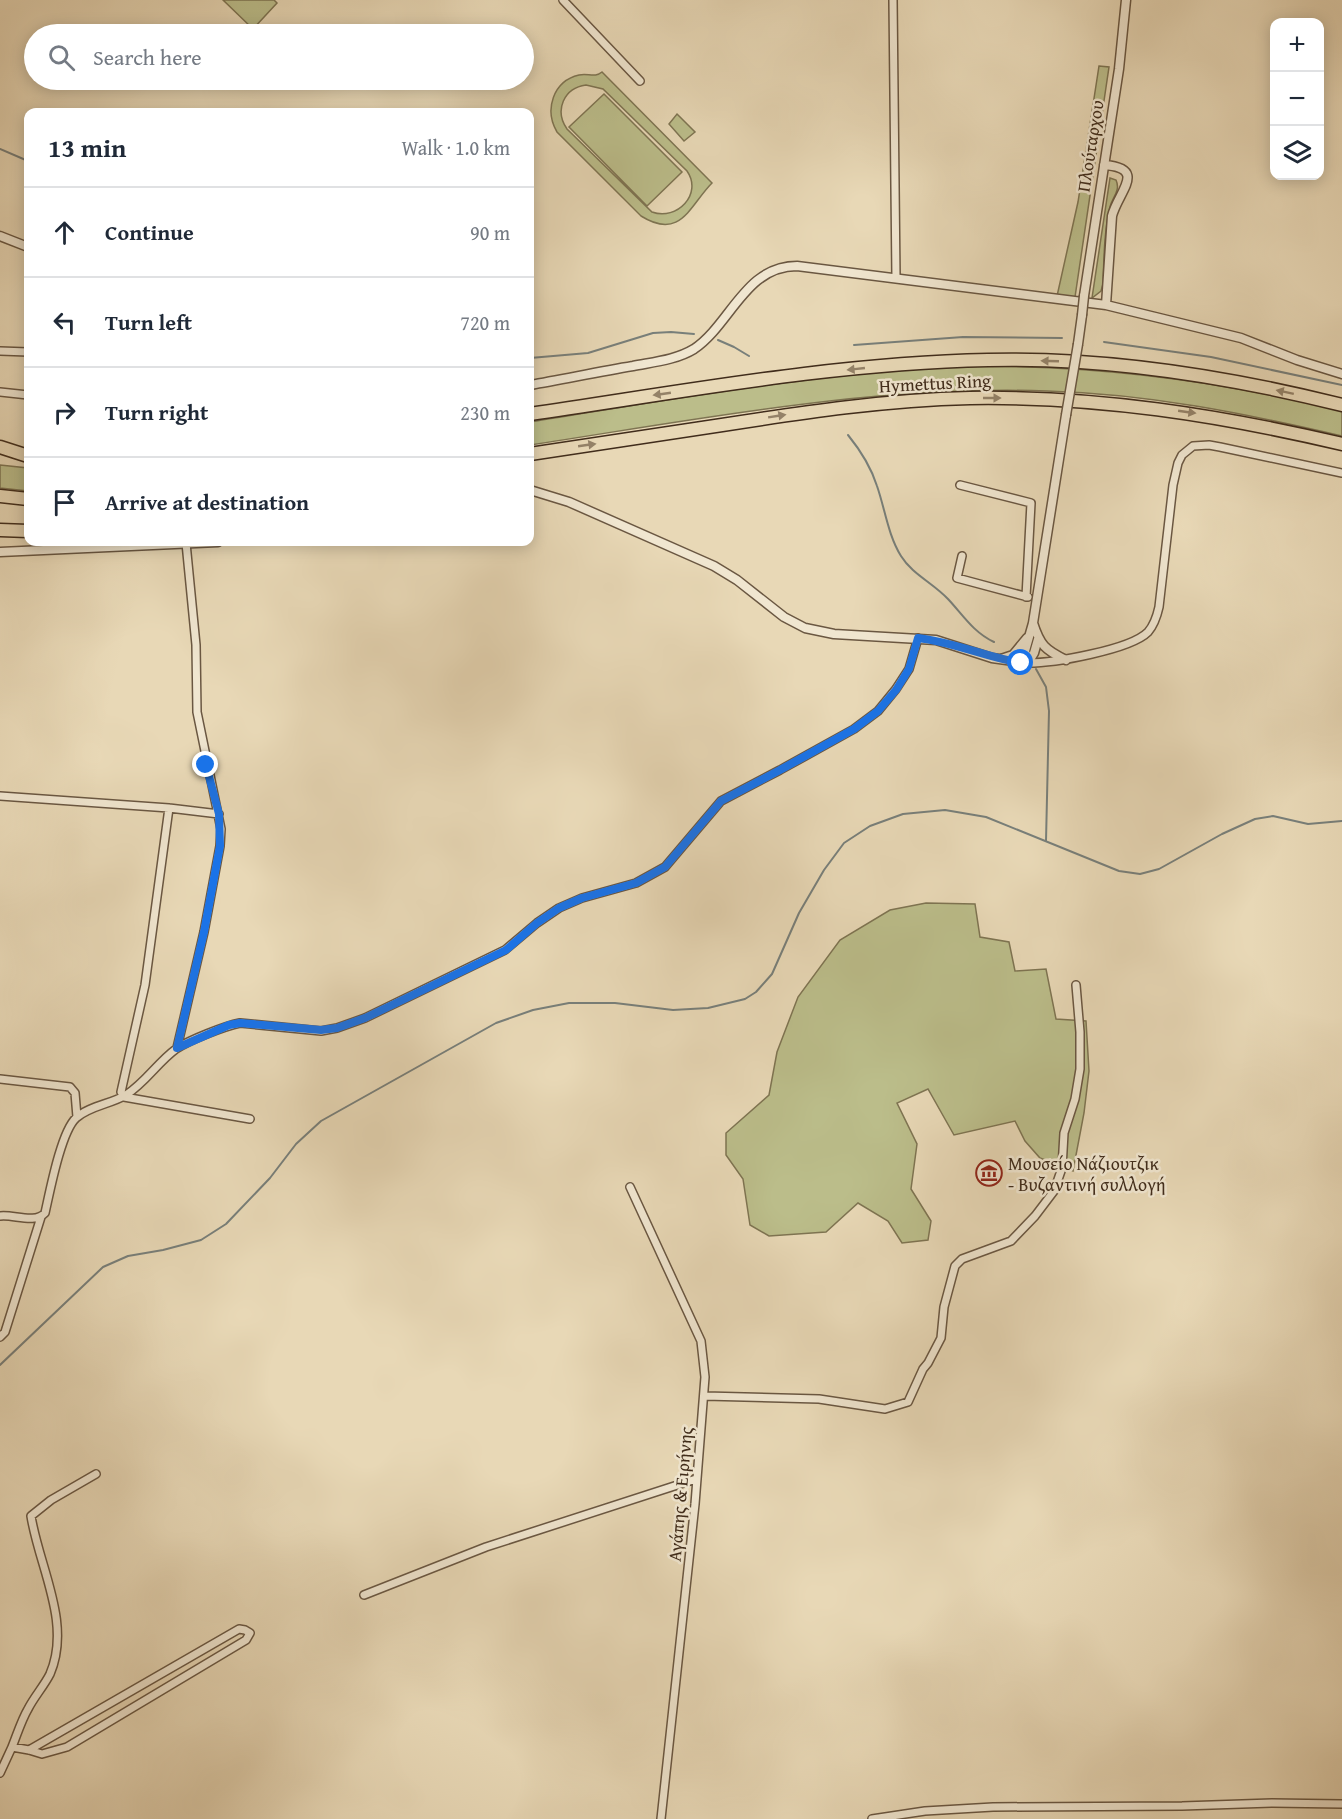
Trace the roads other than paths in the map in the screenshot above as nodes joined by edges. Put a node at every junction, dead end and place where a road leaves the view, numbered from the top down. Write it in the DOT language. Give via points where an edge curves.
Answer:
graph roads {
  1 [pos="563,0"];
  2 [pos="893,0"];
  3 [pos="1126,0"];
  4 [pos="640,81"];
  5 [pos="1104,165"];
  6 [pos="0,236"];
  7 [pos="24,245"];
  8 [pos="896,278"];
  9 [pos="1106,305"];
  10 [pos="0,351"];
  11 [pos="24,352"];
  12 [pos="1342,374"];
  13 [pos="534,384"];
  14 [pos="0,392"];
  15 [pos="24,395"];
  16 [pos="1342,405"];
  17 [pos="534,413"];
  18 [pos="1342,444"];
  19 [pos="0,447"];
  20 [pos="534,453"];
  21 [pos="0,455"];
  22 [pos="24,456"];
  23 [pos="24,457"];
  24 [pos="1342,473"];
  25 [pos="960,485"];
  26 [pos="534,491"];
  27 [pos="0,496"];
  28 [pos="24,499"];
  29 [pos="0,530"];
  30 [pos="24,531"];
  31 [pos="124,546"];
  32 [pos="186,546"];
  33 [pos="0,552"];
  34 [pos="962,556"];
  35 [pos="1026,597"];
  36 [pos="1036,600"];
  37 [pos="1033,623"];
  38 [pos="918,638"];
  39 [pos="1028,638"];
  40 [pos="1038,639"];
  41 [pos="1001,659"];
  42 [pos="1066,660"];
  43 [pos="1028,663"];
  44 [pos="0,796"];
  45 [pos="169,808"];
  46 [pos="219,814"];
  47 [pos="1076,986"];
  48 [pos="177,1048"];
  49 [pos="0,1079"];
  50 [pos="124,1097"];
  51 [pos="76,1117"];
  52 [pos="250,1119"];
  53 [pos="630,1187"];
  54 [pos="0,1216"];
  55 [pos="41,1217"];
  56 [pos="0,1337"];
  57 [pos="705,1396"];
  58 [pos="96,1473"];
  59 [pos="696,1479"];
  60 [pos="364,1595"];
  61 [pos="12,1747"];
  62 [pos="29,1750"];
  63 [pos="0,1773"];
  64 [pos="1342,1804"];
  65 [pos="661,1819"];
  66 [pos="872,1819"];
  1 -- 4 [label="street"];
  2 -- 8 [label="street"];
  3 -- 5 [label="street, Πλούταρχου"];
  5 -- 9 [label="street" via="1118,166 1129,176 1112,216"];
  5 -- 36 [label="street, Πλούταρχου, bridge"];
  6 -- 7 [label="street"];
  8 -- 9 [label="street"];
  8 -- 13 [label="street" via="777,268 758,280 704,341 682,356"];
  9 -- 12 [label="street" via="1241,338"];
  10 -- 11 [label="street"];
  14 -- 15 [label="street"];
  16 -- 17 [label="highway, Hymettus Ring, one-way" via="1162,369 1051,360 988,360 829,372"];
  20 -- 18 [label="highway, Hymettus Ring, one-way" via="814,411 969,398 1086,401 1163,409"];
  19 -- 22 [label="highway"];
  21 -- 23 [label="highway"];
  24 -- 42 [label="street" via="1209,445 1187,450 1175,476 1159,607 1153,626 1138,639"];
  25 -- 35 [label="street" via="1031,503"];
  26 -- 38 [label="street" via="568,502 714,566 805,628 834,634"];
  27 -- 28 [label="highway"];
  29 -- 30 [label="highway"];
  31 -- 33 [label="street"];
  32 -- 46 [label="street" via="196,645 196,712"];
  34 -- 35 [label="street" via="957,578"];
  35 -- 36 [label="street"];
  36 -- 37 [label="street, Πλούταρχου"];
  37 -- 39 [label="street"];
  37 -- 40 [label="street"];
  38 -- 41 [label="street"];
  38 -- 48 [label="street" via="909,669 878,711 854,729 721,801 665,867 636,883 559,908 506,950 365,1018 321,1030 240,1023"];
  39 -- 41 [label="street" via="1013,655"];
  39 -- 43 [label="street"];
  40 -- 42 [label="street" via="1051,653"];
  40 -- 43 [label="street"];
  41 -- 43 [label="street"];
  42 -- 43 [label="street"];
  44 -- 45 [label="street"];
  45 -- 46 [label="street"];
  45 -- 50 [label="street" via="144,985 121,1092"];
  46 -- 48 [label="street" via="220,846"];
  47 -- 57 [label="street" via="1080,1069 1064,1133 1062,1168 1054,1191 1011,1241 962,1259 955,1266 941,1338 908,1402 885,1409 819,1399"];
  48 -- 50 [label="street"];
  49 -- 51 [label="street" via="70,1087 75,1093"];
  50 -- 51 [label="street"];
  50 -- 52 [label="street"];
  51 -- 55 [label="street" via="62,1147"];
  53 -- 57 [label="street, Αγάπης & Ειρήνης" via="701,1341"];
  54 -- 55 [label="street"];
  55 -- 56 [label="street" via="5,1332"];
  57 -- 59 [label="street, Αγάπης & Ειρήνης"];
  58 -- 61 [label="street" via="31,1516 58,1631 57,1652 50,1674 28,1709"];
  59 -- 60 [label="street" via="486,1547"];
  59 -- 65 [label="street, Αγάπης & Ειρήνης"];
  61 -- 62 [label="street"];
  61 -- 63 [label="street"];
  62 -- 62 [label="street" via="42,1754 67,1747 246,1640 250,1633 238,1629"];
  64 -- 66 [label="street" via="993,1807 925,1810"];
}
